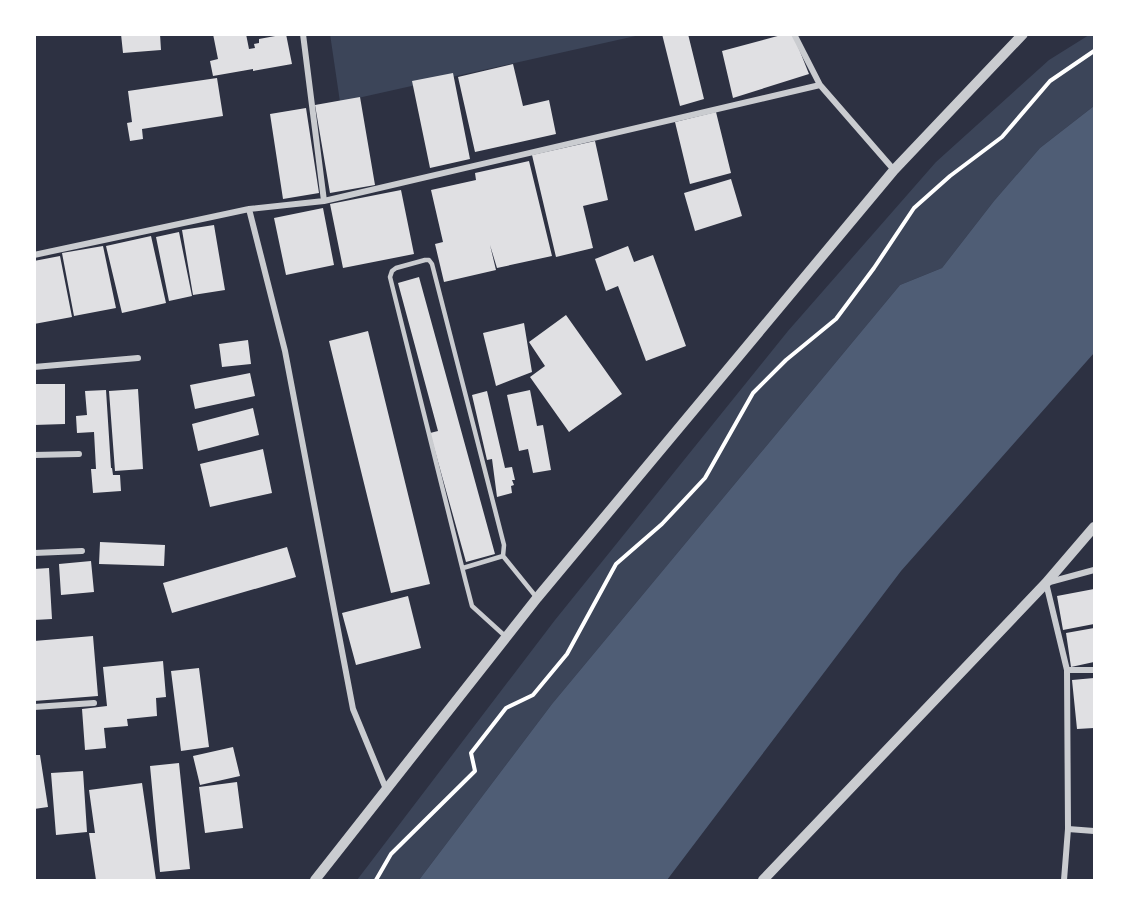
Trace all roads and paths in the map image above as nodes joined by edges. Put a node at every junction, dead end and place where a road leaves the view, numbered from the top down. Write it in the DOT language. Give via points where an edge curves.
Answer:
graph roads {
  1 [pos="303,34"];
  2 [pos="794,34"];
  3 [pos="1023,34"];
  4 [pos="1095,51"];
  5 [pos="820,85"];
  6 [pos="894,170"];
  7 [pos="324,201"];
  8 [pos="249,209"];
  9 [pos="34,255"];
  10 [pos="138,358"];
  11 [pos="34,367"];
  12 [pos="79,454"];
  13 [pos="34,455"];
  14 [pos="1095,527"];
  15 [pos="82,551"];
  16 [pos="34,553"];
  17 [pos="503,556"];
  18 [pos="463,568"];
  19 [pos="1095,570"];
  20 [pos="1046,583"];
  21 [pos="537,598"];
  22 [pos="507,637"];
  23 [pos="1067,670"];
  24 [pos="1095,670"];
  25 [pos="94,703"];
  26 [pos="34,707"];
  27 [pos="386,790"];
  28 [pos="1068,829"];
  29 [pos="1095,831"];
  30 [pos="315,880"];
  31 [pos="376,880"];
  32 [pos="763,880"];
  33 [pos="1064,880"];
  1 -- 7 [label="street"];
  2 -- 5 [label="street"];
  3 -- 6 [label="street"];
  4 -- 31 [label="path" via="1050,81 1002,137 914,208 836,319 753,393 705,478 662,524 616,564 567,654 533,695 506,708 471,753 475,771 391,854"];
  5 -- 6 [label="street"];
  5 -- 7 [label="street"];
  6 -- 21 [label="street"];
  7 -- 8 [label="street"];
  8 -- 9 [label="street"];
  8 -- 27 [label="street" via="285,351 353,709"];
  10 -- 11 [label="street"];
  12 -- 13 [label="street"];
  14 -- 20 [label="street"];
  15 -- 16 [label="street"];
  17 -- 18 [label="lane"];
  17 -- 18 [label="lane" via="504,545 432,264 425,260 396,268 390,277"];
  17 -- 21 [label="lane"];
  18 -- 22 [label="lane" via="472,606"];
  19 -- 20 [label="street"];
  20 -- 23 [label="street"];
  20 -- 32 [label="street"];
  21 -- 22 [label="street"];
  22 -- 27 [label="street"];
  23 -- 24 [label="street"];
  23 -- 28 [label="street"];
  25 -- 26 [label="street"];
  27 -- 30 [label="street"];
  28 -- 29 [label="street"];
  28 -- 33 [label="street"];
}
